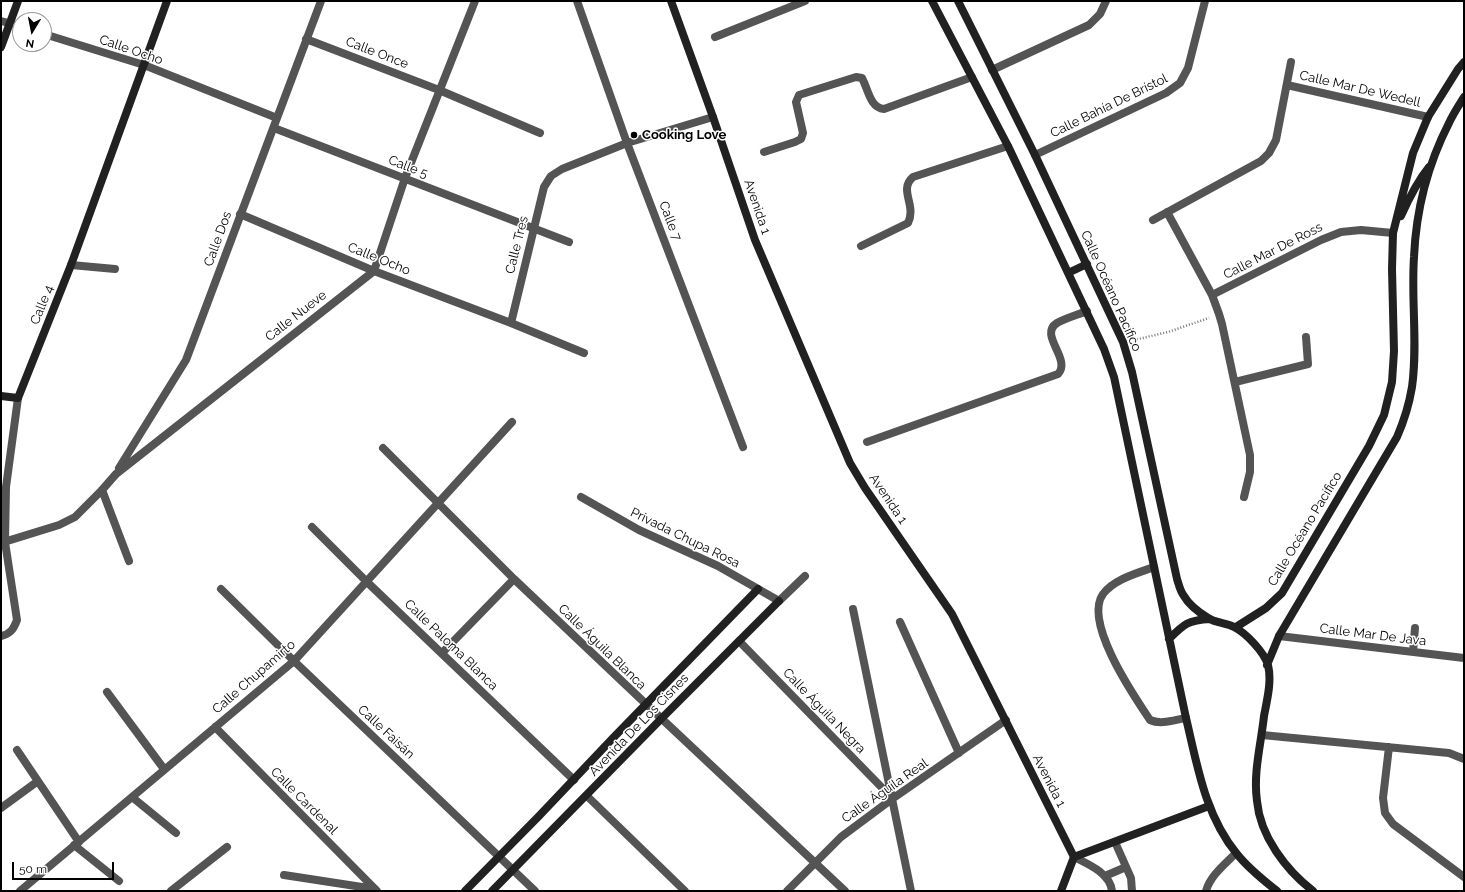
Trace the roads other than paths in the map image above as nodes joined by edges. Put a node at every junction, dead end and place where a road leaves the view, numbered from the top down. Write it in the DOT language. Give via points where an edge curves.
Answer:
graph roads {
  1 [pos="18,1"];
  2 [pos="167,1"];
  3 [pos="321,1"];
  4 [pos="475,1"];
  5 [pos="577,1"];
  6 [pos="670,1"];
  7 [pos="805,1"];
  8 [pos="932,1"];
  9 [pos="958,1"];
  10 [pos="1106,1"];
  11 [pos="1205,1"];
  12 [pos="1,20"];
  13 [pos="10,23"];
  14 [pos="52,36"];
  15 [pos="715,37"];
  16 [pos="306,39"];
  17 [pos="1,48"];
  18 [pos="1291,62"];
  19 [pos="1464,62"];
  20 [pos="144,65"];
  21 [pos="992,70"];
  22 [pos="972,77"];
  23 [pos="1287,84"];
  24 [pos="439,90"];
  25 [pos="1464,97"];
  26 [pos="713,117"];
  27 [pos="1428,117"];
  28 [pos="277,118"];
  29 [pos="274,128"];
  30 [pos="540,133"];
  31 [pos="627,143"];
  32 [pos="1008,146"];
  33 [pos="764,152"];
  34 [pos="1035,155"];
  35 [pos="1431,164"];
  36 [pos="405,178"];
  37 [pos="1167,212"];
  38 [pos="240,214"];
  39 [pos="1153,220"];
  40 [pos="534,228"];
  41 [pos="1393,233"];
  42 [pos="569,242"];
  43 [pos="861,246"];
  44 [pos="1087,264"];
  45 [pos="71,265"];
  46 [pos="115,269"];
  47 [pos="374,271"];
  48 [pos="1068,273"];
  49 [pos="1212,295"];
  50 [pos="1087,311"];
  51 [pos="511,322"];
  52 [pos="1306,337"];
  53 [pos="584,353"];
  54 [pos="1235,382"];
  55 [pos="1,396"];
  56 [pos="18,398"];
  57 [pos="512,422"];
  58 [pos="867,442"];
  59 [pos="743,447"];
  60 [pos="383,448"];
  61 [pos="116,474"];
  62 [pos="102,490"];
  63 [pos="581,497"];
  64 [pos="1244,497"];
  65 [pos="437,502"];
  66 [pos="312,527"];
  67 [pos="3,542"];
  68 [pos="129,562"];
  69 [pos="1154,567"];
  70 [pos="805,576"];
  71 [pos="514,579"];
  72 [pos="366,581"];
  73 [pos="221,589"];
  74 [pos="758,589"];
  75 [pos="779,601"];
  76 [pos="853,609"];
  77 [pos="1210,619"];
  78 [pos="900,622"];
  79 [pos="1236,627"];
  80 [pos="1415,628"];
  81 [pos="1,636"];
  82 [pos="1279,636"];
  83 [pos="1169,639"];
  84 [pos="739,641"];
  85 [pos="1412,652"];
  86 [pos="442,653"];
  87 [pos="1464,658"];
  88 [pos="294,661"];
  89 [pos="1267,665"];
  90 [pos="107,692"];
  91 [pos="646,704"];
  92 [pos="1186,718"];
  93 [pos="661,719"];
  94 [pos="1006,720"];
  95 [pos="215,727"];
  96 [pos="1262,735"];
  97 [pos="1389,747"];
  98 [pos="17,750"];
  99 [pos="959,753"];
  100 [pos="1464,759"];
  101 [pos="164,770"];
  102 [pos="574,780"];
  103 [pos="38,781"];
  104 [pos="586,796"];
  105 [pos="132,797"];
  106 [pos="892,799"];
  107 [pos="1209,806"];
  108 [pos="1,808"];
  109 [pos="176,833"];
  110 [pos="1115,842"];
  111 [pos="76,844"];
  112 [pos="227,847"];
  113 [pos="1236,853"];
  114 [pos="500,856"];
  115 [pos="1074,856"];
  116 [pos="815,862"];
  117 [pos="1126,867"];
  118 [pos="513,869"];
  119 [pos="284,875"];
  120 [pos="1105,876"];
  121 [pos="1464,877"];
  122 [pos="120,881"];
  123 [pos="376,890"];
  124 [pos="20,891"];
  125 [pos="171,891"];
  126 [pos="465,891"];
  127 [pos="492,891"];
  128 [pos="535,891"];
  129 [pos="685,891"];
  130 [pos="787,891"];
  131 [pos="845,891"];
  132 [pos="911,891"];
  133 [pos="1061,891"];
  134 [pos="1112,891"];
  135 [pos="1132,891"];
  136 [pos="1206,891"];
  137 [pos="1277,891"];
  138 [pos="1314,891"];
  1 -- 13 [label="street"];
  2 -- 20 [label="street, Calle 4"];
  3 -- 16 [label="street, Calle Dos"];
  4 -- 24 [label="street"];
  5 -- 31 [label="street, Calle 7"];
  6 -- 26 [label="street, Avenida 1"];
  7 -- 15 [label="street"];
  8 -- 22 [label="street"];
  9 -- 21 [label="street, Calle Océano Pacífico"];
  10 -- 21 [label="street" via="1100,14 1088,25"];
  11 -- 34 [label="street, Calle Bahía De Brístol" via="1188,68 1180,83 1166,93"];
  12 -- 13 [label="street"];
  13 -- 17 [label="street"];
  14 -- 20 [label="street, Calle Ocho"];
  16 -- 24 [label="street, Calle Once"];
  16 -- 28 [label="street, Calle Dos"];
  18 -- 23 [label="street, Calle Mar De Wedell"];
  19 -- 27 [label="street, Calle Océano Pacífico"];
  20 -- 28 [label="street, Calle Ocho"];
  20 -- 45 [label="street, Calle 4"];
  21 -- 34 [label="street, Calle Océano Pacífico"];
  22 -- 32 [label="street"];
  22 -- 33 [label="street" via="884,109 874,104 862,78 856,77 799,95 796,102 802,139"];
  23 -- 27 [label="street, Calle Mar De Wedell"];
  23 -- 37 [label="street, Calle Mar De Wedell" via="1276,140 1265,157"];
  24 -- 30 [label="street, Calle Once"];
  24 -- 36 [label="street"];
  25 -- 35 [label="street, Calle Océano Pacífico"];
  26 -- 31 [label="street"];
  26 -- 94 [label="street, Avenida 1" via="755,240 850,463 952,614"];
  27 -- 41 [label="street, Calle Océano Pacífico" via="1413,153"];
  28 -- 29 [label="street, Calle Dos"];
  29 -- 36 [label="street, Calle 5"];
  29 -- 38 [label="street, Calle Dos"];
  31 -- 40 [label="street, Calle Tres" via="562,169 552,176 544,187"];
  31 -- 59 [label="street, Calle 7"];
  32 -- 43 [label="street" via="913,177 907,188 911,211 908,223"];
  32 -- 48 [label="street"];
  34 -- 44 [label="street, Calle Océano Pacífico"];
  35 -- 41 [label="street" via="1410,194"];
  35 -- 82 [label="street, Calle Océano Pacífico" via="1415,236 1414,354 1412,387 1406,416 1397,437"];
  36 -- 40 [label="street, Calle 5"];
  36 -- 47 [label="street"];
  37 -- 39 [label="street, Calle Mar De Wedell"];
  37 -- 49 [label="street"];
  38 -- 47 [label="street, Calle Ocho"];
  38 -- 61 [label="street, Calle Dos" via="186,360"];
  40 -- 42 [label="street, Calle 5"];
  40 -- 51 [label="street, Calle Tres"];
  41 -- 49 [label="street, Calle Mar De Ross" via="1361,230 1341,232"];
  41 -- 79 [label="street, Calle Océano Pacífico" via="1394,351 1392,382 1384,415 1369,446 1282,593 1266,608"];
  44 -- 48 [label="street"];
  44 -- 77 [label="street, Calle Océano Pacífico" via="1123,342 1132,372 1176,579 1184,597 1195,609"];
  45 -- 46 [label="street"];
  45 -- 56 [label="street, Calle 4"];
  47 -- 51 [label="street, Calle Ocho"];
  47 -- 61 [label="street, Calle Nueve"];
  48 -- 50 [label="street"];
  49 -- 54 [label="street"];
  50 -- 58 [label="street" via="1056,324 1052,330 1051,336 1062,363 1062,370 1058,374"];
  50 -- 69 [label="street" via="1114,377"];
  51 -- 53 [label="street, Calle Ocho"];
  52 -- 54 [label="street" via="1308,364"];
  54 -- 64 [label="street" via="1250,455 1250,472"];
  55 -- 56 [label="street"];
  56 -- 67 [label="street, Calle 4" via="6,487"];
  57 -- 65 [label="street, Calle Chupamirto"];
  60 -- 65 [label="street, Calle Águila Blanca"];
  61 -- 62 [label="street, Calle Nueve"];
  62 -- 67 [label="street, Calle Nueve" via="75,517 59,525"];
  62 -- 68 [label="street"];
  63 -- 74 [label="street, Privada Chupa Rosa" via="639,530 718,566"];
  65 -- 71 [label="street, Calle Águila Blanca"];
  65 -- 72 [label="street, Calle Chupamirto"];
  66 -- 72 [label="street, Calle Paloma Blanca"];
  67 -- 81 [label="street, Calle 4" via="17,620 13,630"];
  69 -- 83 [label="street"];
  69 -- 92 [label="street" via="1114,584 1103,594 1098,610 1101,630 1124,679 1150,720 1166,722"];
  70 -- 75 [label="street, Avenida De Los Cisnes"];
  71 -- 86 [label="street"];
  71 -- 91 [label="street, Calle Águila Blanca"];
  72 -- 86 [label="street, Calle Paloma Blanca"];
  72 -- 88 [label="street, Calle Chupamirto"];
  73 -- 88 [label="street, Calle Faisán"];
  74 -- 75 [label="street, Privada Chupa Rosa"];
  74 -- 91 [label="street, Avenida De Los Cisnes"];
  75 -- 84 [label="street, Avenida De Los Cisnes"];
  76 -- 106 [label="street, Calle Águila Negra"];
  77 -- 79 [label="street, Calle Océano Pacífico"];
  77 -- 83 [label="street" via="1187,623"];
  78 -- 99 [label="street"];
  79 -- 89 [label="street, Calle Océano Pacífico" via="1261,652"];
  80 -- 85 [label="street"];
  82 -- 85 [label="street, Calle Mar De Java"];
  82 -- 89 [label="street, Calle Océano Pacífico"];
  83 -- 92 [label="street"];
  84 -- 93 [label="street, Avenida De Los Cisnes"];
  84 -- 106 [label="street, Calle Águila Negra"];
  85 -- 87 [label="street, Calle Mar De Java"];
  86 -- 102 [label="street, Calle Paloma Blanca"];
  88 -- 95 [label="street, Calle Chupamirto"];
  88 -- 114 [label="street, Calle Faisán"];
  89 -- 96 [label="street, Calle Océano Pacífico" via="1269,680"];
  90 -- 101 [label="street"];
  91 -- 93 [label="street, Calle Águila Blanca"];
  91 -- 102 [label="street, Avenida De Los Cisnes"];
  92 -- 107 [label="street"];
  93 -- 104 [label="street, Avenida De Los Cisnes"];
  93 -- 116 [label="street, Calle Águila Blanca"];
  94 -- 99 [label="street, Calle Águila Real"];
  94 -- 115 [label="street, Avenida 1"];
  95 -- 101 [label="street, Calle Chupamirto"];
  95 -- 123 [label="street, Calle Cardenal"];
  96 -- 97 [label="street"];
  96 -- 138 [label="street, Calle Océano Pacífico" via="1256,775 1256,801 1260,816 1270,841 1282,860"];
  97 -- 100 [label="street" via="1449,753"];
  97 -- 121 [label="street" via="1383,798 1385,813 1393,824"];
  98 -- 103 [label="street"];
  99 -- 106 [label="street, Calle Águila Real"];
  101 -- 105 [label="street, Calle Chupamirto"];
  102 -- 114 [label="street, Avenida De Los Cisnes"];
  103 -- 108 [label="street"];
  103 -- 111 [label="street"];
  104 -- 118 [label="street, Avenida De Los Cisnes"];
  104 -- 129 [label="street"];
  105 -- 109 [label="street"];
  105 -- 111 [label="street, Calle Chupamirto"];
  106 -- 116 [label="street, Calle Águila Real" via="840,837"];
  106 -- 132 [label="street, Calle Águila Negra"];
  107 -- 110 [label="street"];
  107 -- 113 [label="street"];
  110 -- 115 [label="street"];
  110 -- 117 [label="street"];
  111 -- 122 [label="street"];
  111 -- 124 [label="street, Calle Chupamirto"];
  112 -- 125 [label="street"];
  113 -- 136 [label="street" via="1217,872"];
  113 -- 137 [label="street" via="1248,867"];
  114 -- 118 [label="street, Calle Faisán"];
  114 -- 126 [label="street, Avenida De Los Cisnes"];
  115 -- 120 [label="street"];
  115 -- 133 [label="street"];
  116 -- 130 [label="street, Calle Águila Real"];
  116 -- 131 [label="street, Calle Águila Blanca"];
  117 -- 120 [label="street"];
  117 -- 135 [label="street" via="1131,878"];
  118 -- 127 [label="street, Avenida De Los Cisnes"];
  118 -- 128 [label="street, Calle Faisán"];
  119 -- 123 [label="street"];
  120 -- 134 [label="street" via="1112,885"];
}
